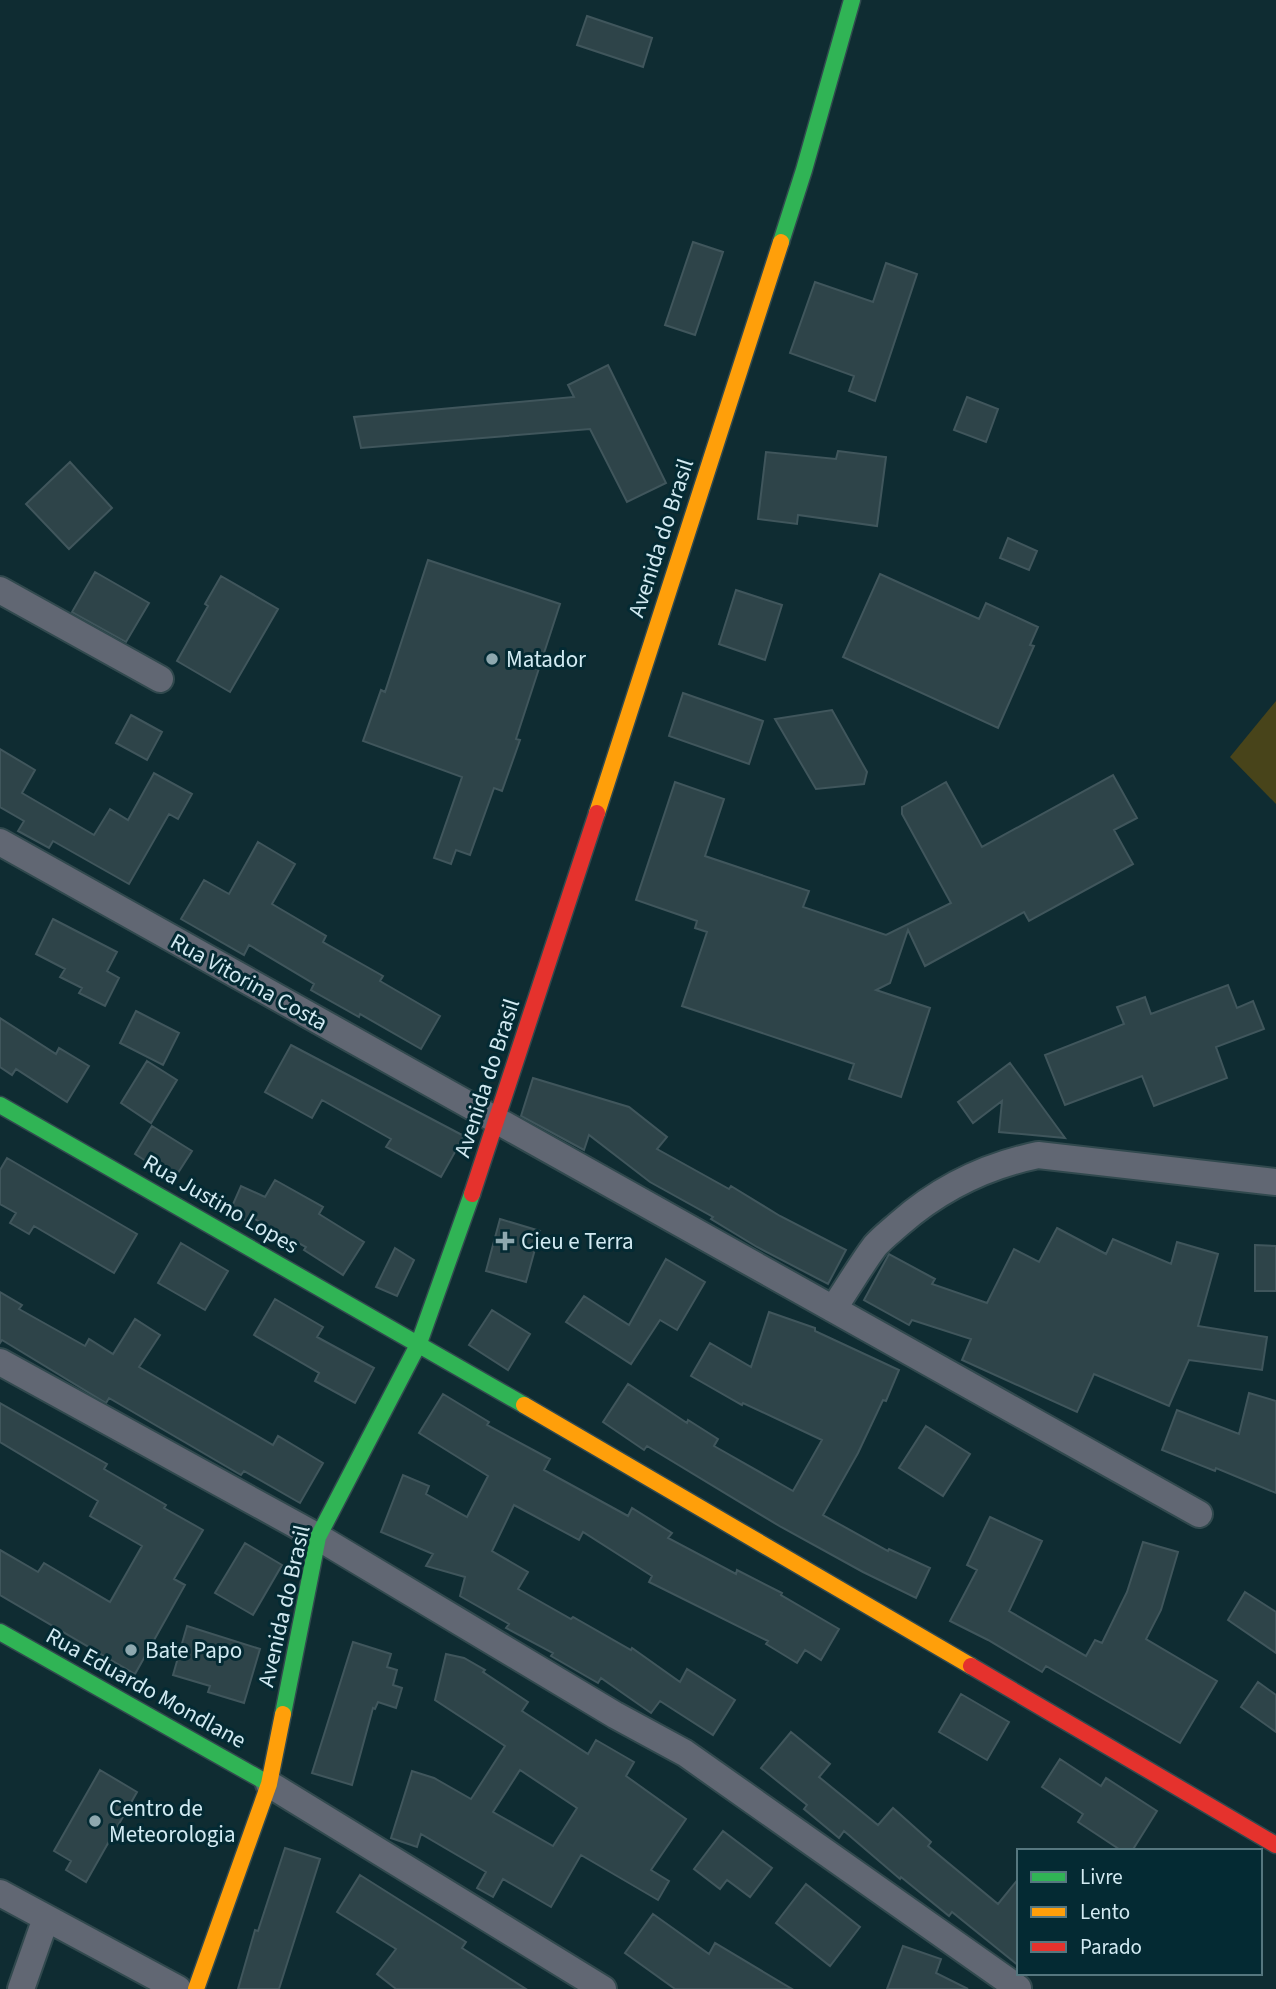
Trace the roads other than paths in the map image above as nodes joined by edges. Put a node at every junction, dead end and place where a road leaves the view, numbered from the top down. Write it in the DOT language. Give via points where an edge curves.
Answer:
graph roads {
  1 [pos="852,0"];
  2 [pos="0,590"];
  3 [pos="160,679"];
  4 [pos="0,842"];
  5 [pos="0,1105"];
  6 [pos="497,1122"];
  7 [pos="1276,1182"];
  8 [pos="833,1309"];
  9 [pos="419,1343"];
  10 [pos="0,1362"];
  11 [pos="1199,1514"];
  12 [pos="318,1537"];
  13 [pos="0,1632"];
  14 [pos="269,1784"];
  15 [pos="1276,1845"];
  16 [pos="0,1893"];
  17 [pos="46,1918"];
  18 [pos="1018,1988"];
  19 [pos="21,1989"];
  20 [pos="178,1989"];
  21 [pos="196,1989"];
  22 [pos="603,1989"];
  1 -- 6 [label="street, Avenida do Brasil" via="804,170"];
  2 -- 3 [label="street"];
  4 -- 6 [label="street, Rua Vitorina Costa"];
  5 -- 9 [label="street, Rua Justino Lopes"];
  6 -- 8 [label="street, Rua Vitorina Costa"];
  6 -- 9 [label="street, Avenida do Brasil"];
  7 -- 8 [label="street" via="1038,1155 1009,1161 975,1173 906,1218 877,1244"];
  8 -- 11 [label="street, Rua Vitorina Costa"];
  9 -- 12 [label="street, Avenida do Brasil"];
  9 -- 15 [label="street, Rua Justino Lopes"];
  10 -- 12 [label="street"];
  12 -- 14 [label="street, Avenida do Brasil"];
  12 -- 18 [label="street" via="685,1754"];
  13 -- 14 [label="street, Rua Eduardo Mondlane"];
  14 -- 21 [label="street, Avenida do Brasil"];
  14 -- 22 [label="street"];
  16 -- 17 [label="street"];
  17 -- 19 [label="street"];
  17 -- 20 [label="street"];
}
